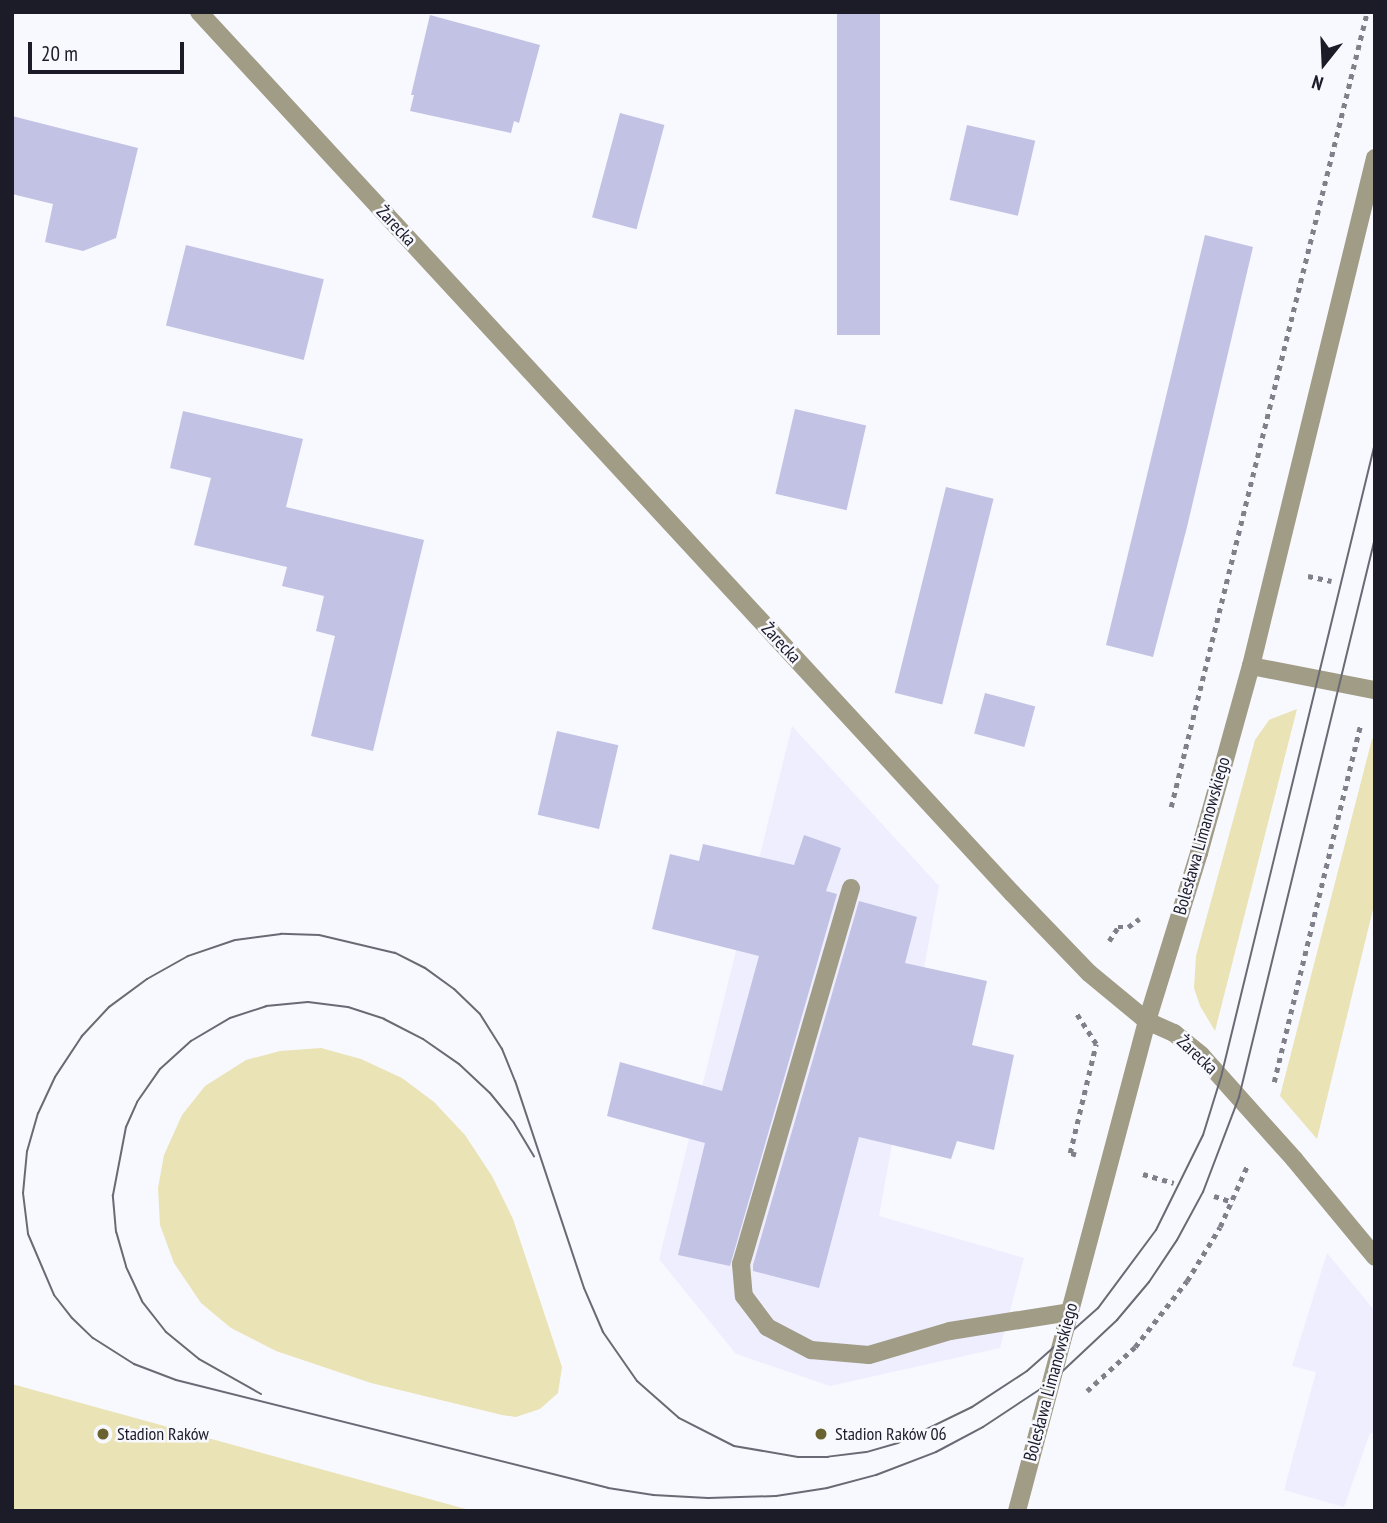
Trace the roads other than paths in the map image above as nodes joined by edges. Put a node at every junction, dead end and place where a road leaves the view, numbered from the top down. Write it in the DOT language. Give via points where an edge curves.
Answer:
graph roads {
  1 [pos="199,12"];
  2 [pos="1375,158"];
  3 [pos="1251,666"];
  4 [pos="1375,690"];
  5 [pos="851,888"];
  6 [pos="1147,1021"];
  7 [pos="1375,1257"];
  8 [pos="1070,1312"];
  9 [pos="1017,1511"];
  1 -- 6 [label="street, Żarecka" via="1012,893 1089,973"];
  2 -- 3 [label="street, Bolesława Limanowskiego"];
  3 -- 4 [label="street"];
  3 -- 6 [label="street, Bolesława Limanowskiego"];
  5 -- 8 [label="street" via="741,1264 744,1296 767,1327 811,1350 869,1355 950,1331"];
  6 -- 7 [label="street, Żarecka" via="1174,1033 1201,1055"];
  6 -- 8 [label="street, Bolesława Limanowskiego"];
  8 -- 9 [label="street, Bolesława Limanowskiego"];
}
